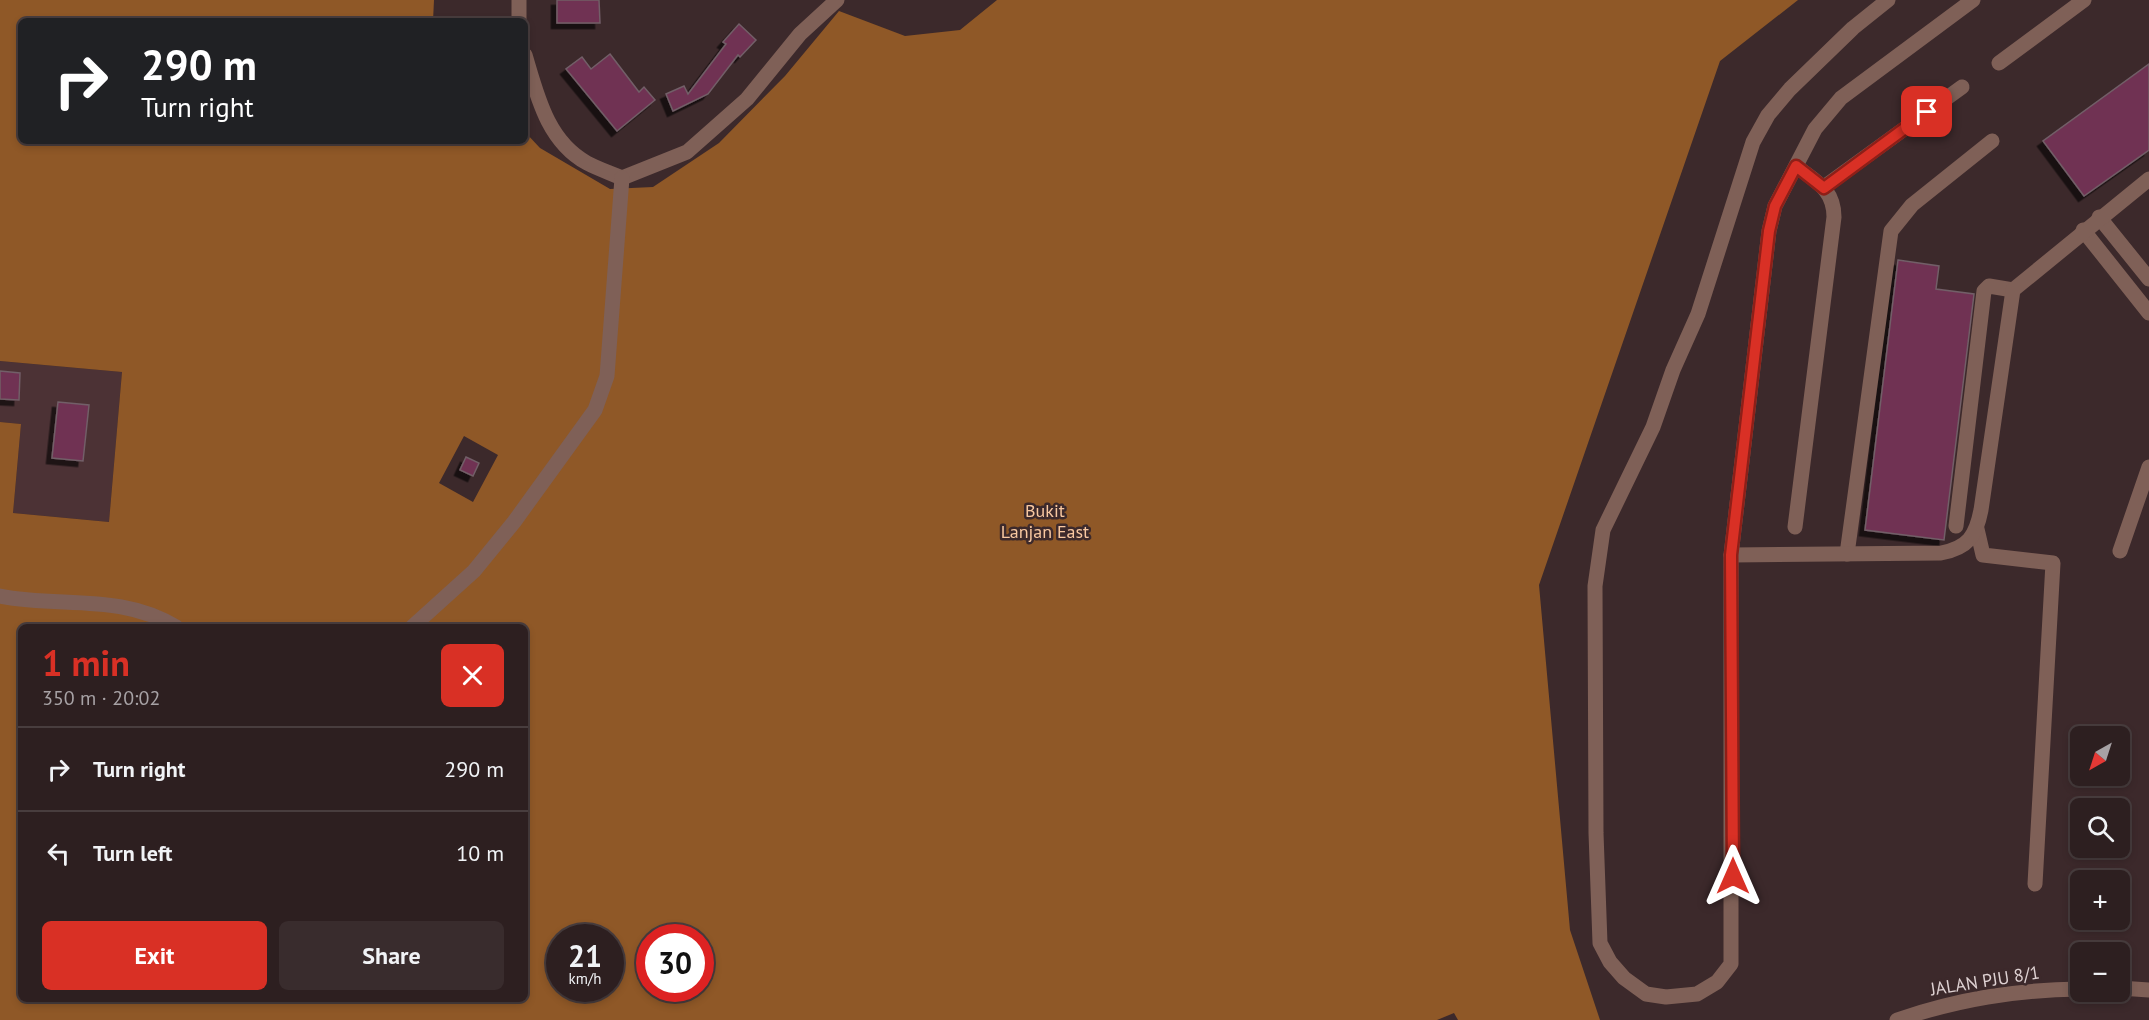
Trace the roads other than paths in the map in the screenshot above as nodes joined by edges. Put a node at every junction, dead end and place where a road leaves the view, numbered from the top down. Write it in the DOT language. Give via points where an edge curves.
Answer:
graph roads {
  1 [pos="519,0"];
  2 [pos="837,0"];
  3 [pos="1888,0"];
  4 [pos="1973,0"];
  5 [pos="2084,0"];
  6 [pos="519,18"];
  7 [pos="1999,63"];
  8 [pos="528,67"];
  9 [pos="1962,87"];
  10 [pos="1992,141"];
  11 [pos="1796,166"];
  12 [pos="622,178"];
  13 [pos="2149,178"];
  14 [pos="1824,188"];
  15 [pos="2098,218"];
  16 [pos="2083,230"];
  17 [pos="2149,279"];
  18 [pos="2013,290"];
  19 [pos="2149,313"];
  20 [pos="2149,467"];
  21 [pos="1956,526"];
  22 [pos="1795,527"];
  23 [pos="1977,529"];
  24 [pos="2120,551"];
  25 [pos="1847,554"];
  26 [pos="1731,555"];
  27 [pos="0,596"];
  28 [pos="170,624"];
  29 [pos="414,624"];
  30 [pos="2035,884"];
  31 [pos="2070,989"];
  32 [pos="2130,989"];
  33 [pos="2149,990"];
  34 [pos="1897,1020"];
  1 -- 6 [label="street"];
  2 -- 12 [label="street" via="800,34 747,99 687,152"];
  3 -- 26 [label="street" via="1790,89 1768,115 1753,142 1698,314 1653,427 1603,530 1595,586 1600,943 1624,978 1646,994 1666,998 1697,994 1717,982 1731,964"];
  4 -- 11 [label="street" via="1841,98 1815,129"];
  5 -- 7 [label="street"];
  8 -- 12 [label="street" via="540,109 559,137 586,163"];
  9 -- 14 [label="street"];
  10 -- 25 [label="street" via="1912,205 1891,231"];
  11 -- 14 [label="street"];
  11 -- 26 [label="street" via="1775,206 1769,231"];
  12 -- 29 [label="street" via="607,376 595,410 474,571"];
  13 -- 15 [label="street"];
  14 -- 22 [label="street" via="1834,202 1834,217"];
  15 -- 16 [label="street"];
  15 -- 17 [label="street"];
  16 -- 18 [label="street"];
  16 -- 19 [label="street"];
  18 -- 21 [label="street" via="1989,285 1984,291"];
  18 -- 23 [label="street"];
  20 -- 24 [label="street"];
  23 -- 25 [label="street" via="1972,539 1954,550"];
  23 -- 30 [label="street" via="1983,555 2053,563"];
  25 -- 26 [label="street"];
  27 -- 28 [label="street" via="118,605 141,610"];
  31 -- 34 [label="street, JALAN PJU 8/1" via="1947,1003"];
  32 -- 33 [label="street"];
}
